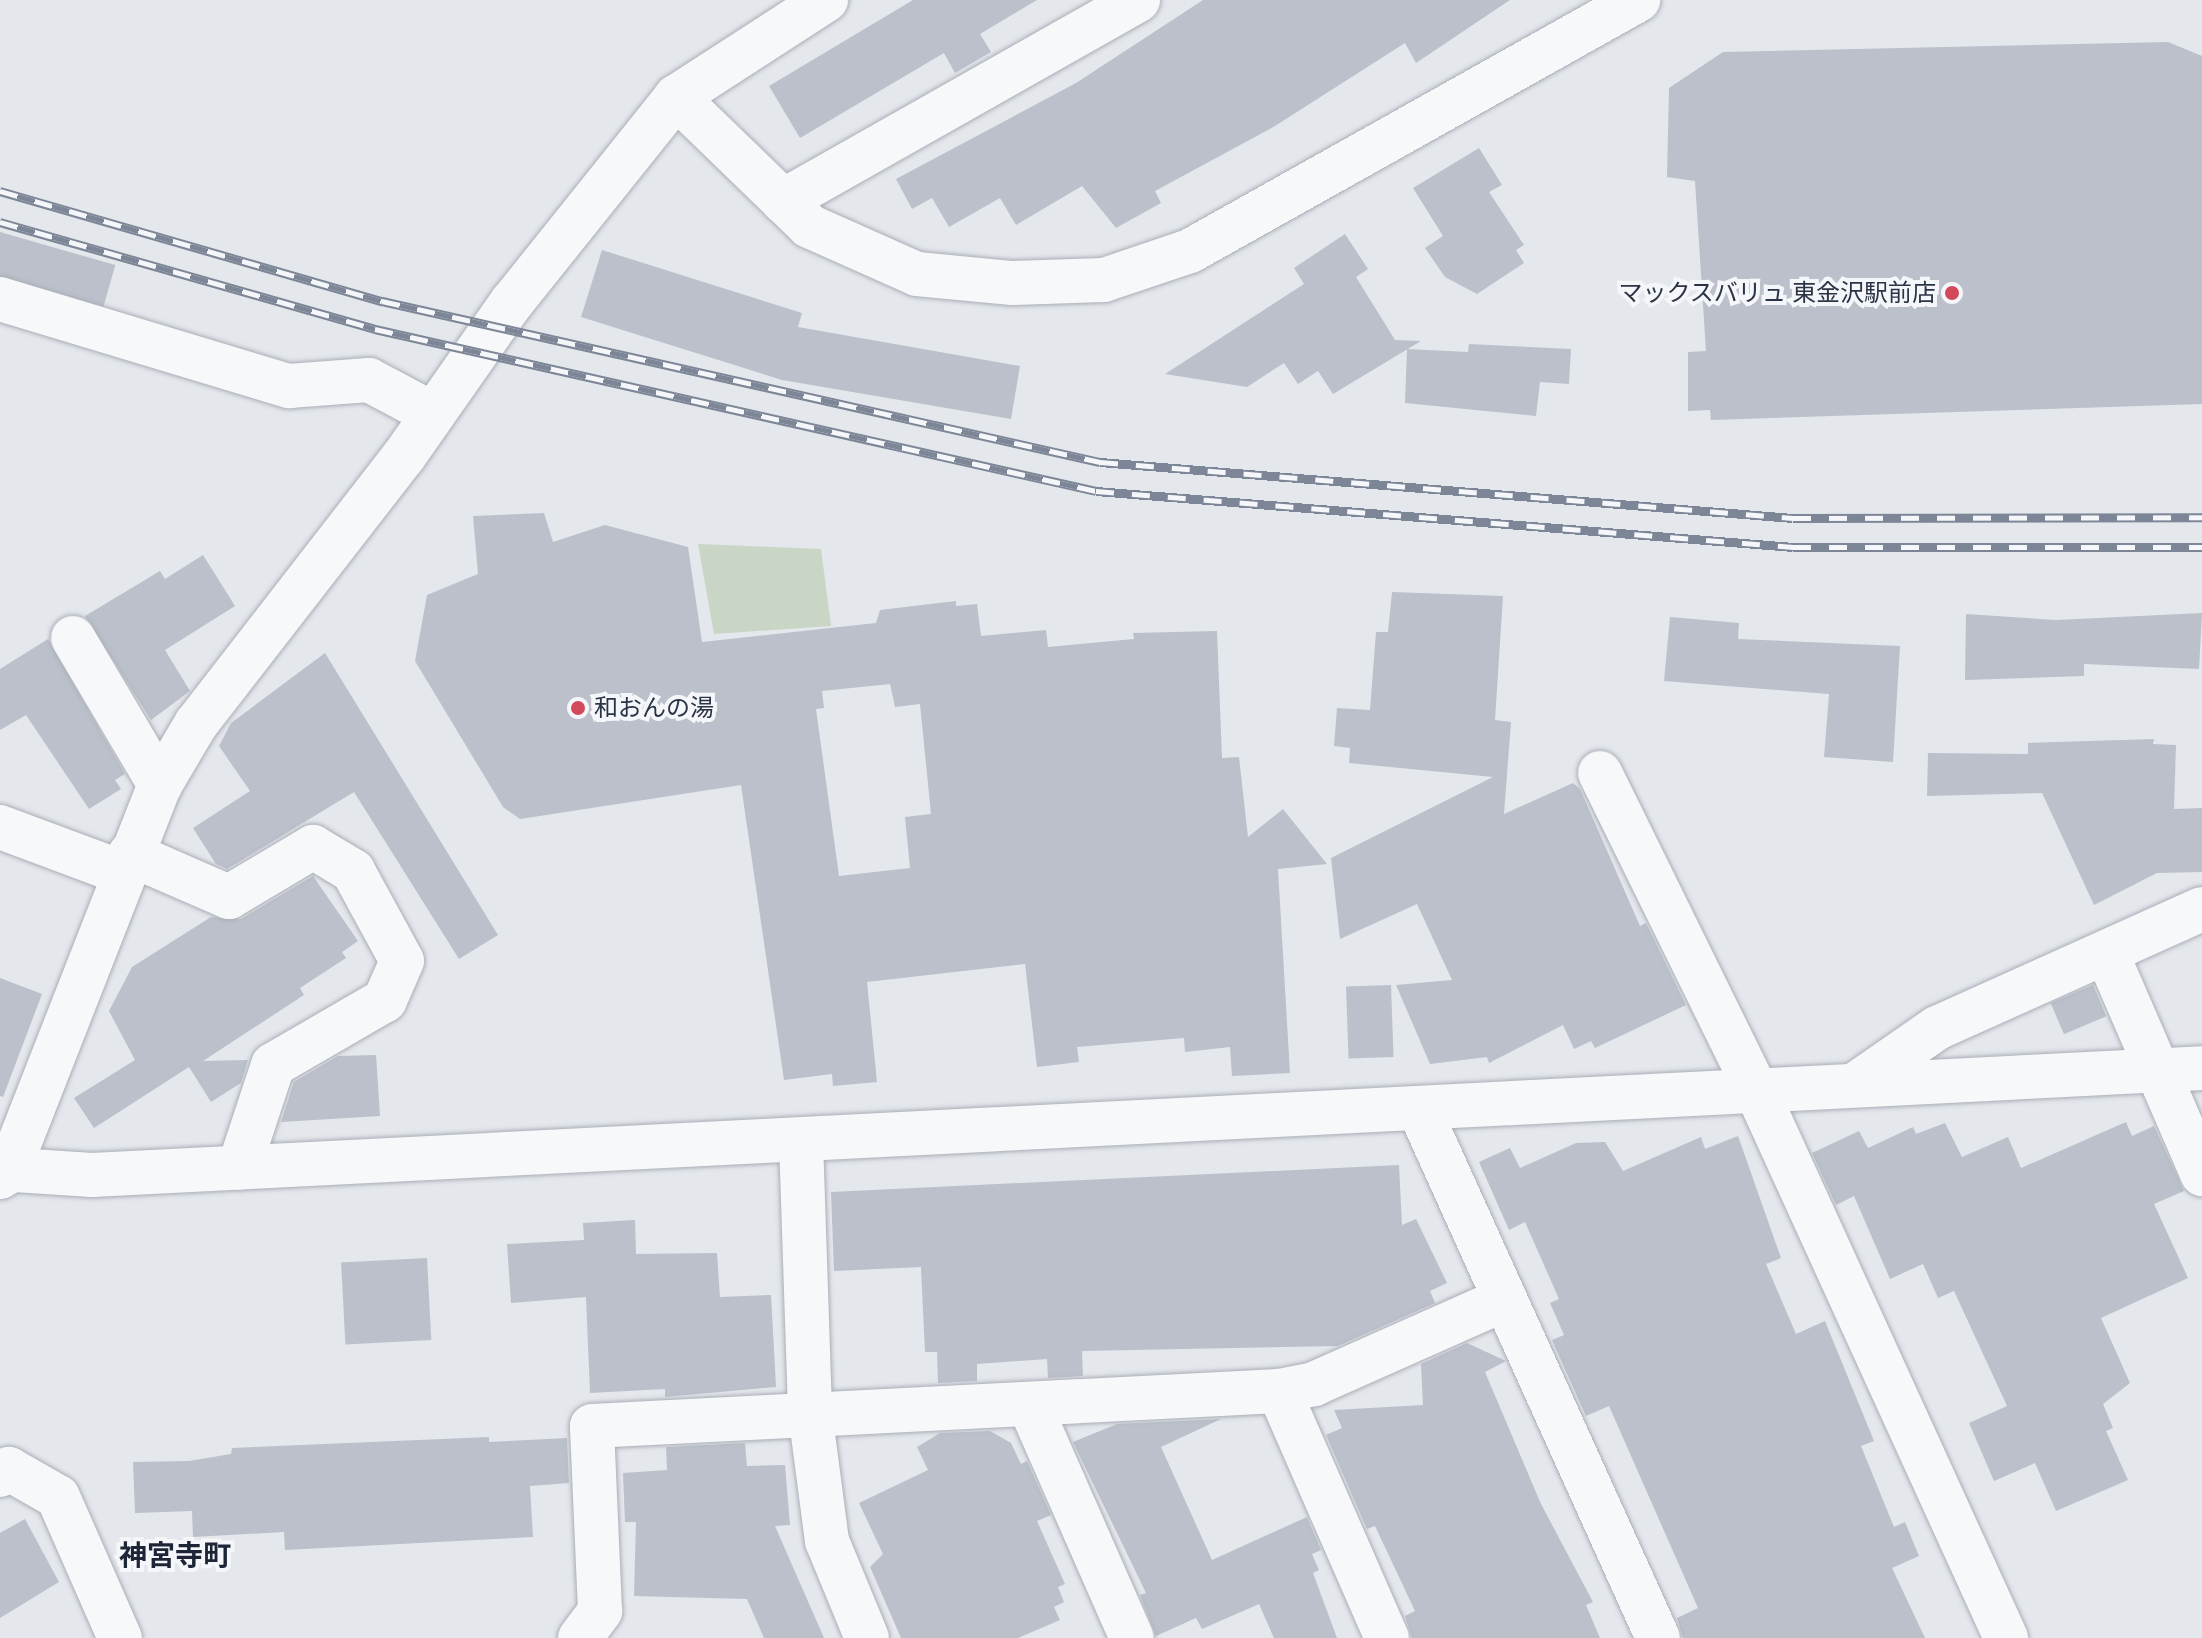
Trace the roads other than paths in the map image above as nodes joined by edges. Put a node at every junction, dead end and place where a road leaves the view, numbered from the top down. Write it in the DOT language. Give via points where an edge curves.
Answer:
graph roads {
  1 [pos="826,0"];
  2 [pos="1138,0"];
  3 [pos="1638,0"];
  4 [pos="676,97"];
  5 [pos="783,201"];
  6 [pos="0,299"];
  7 [pos="433,414"];
  8 [pos="73,638"];
  9 [pos="1600,773"];
  10 [pos="160,785"];
  11 [pos="0,827"];
  12 [pos="127,863"];
  13 [pos="2202,909"];
  14 [pos="2107,954"];
  15 [pos="2202,1068"];
  16 [pos="2157,1072"];
  17 [pos="1859,1082"];
  18 [pos="1758,1094"];
  19 [pos="1420,1111"];
  20 [pos="801,1140"];
  21 [pos="239,1168"];
  22 [pos="3,1173"];
  23 [pos="2202,1174"];
  24 [pos="1505,1299"];
  25 [pos="1279,1391"];
  26 [pos="1030,1406"];
  27 [pos="810,1412"];
  28 [pos="0,1475"];
  29 [pos="120,1638"];
  30 [pos="580,1638"];
  31 [pos="867,1638"];
  32 [pos="1132,1638"];
  33 [pos="1387,1638"];
  34 [pos="1658,1638"];
  35 [pos="2006,1638"];
  1 -- 4 [label="street"];
  2 -- 5 [label="street"];
  3 -- 5 [label="street" via="1190,251 1104,280 1013,283 917,274 809,226"];
  4 -- 5 [label="street"];
  4 -- 7 [label="street" via="512,302"];
  6 -- 7 [label="street" via="289,386 369,380"];
  7 -- 10 [label="street" via="196,724"];
  8 -- 10 [label="street"];
  9 -- 18 [label="street"];
  10 -- 12 [label="street"];
  11 -- 12 [label="street"];
  12 -- 21 [label="street" via="229,897 313,847 353,871 402,961 385,1000 273,1065"];
  12 -- 22 [label="street"];
  13 -- 14 [label="street"];
  14 -- 16 [label="street"];
  14 -- 17 [label="street" via="1937,1028"];
  15 -- 16 [label="street"];
  16 -- 17 [label="street"];
  16 -- 23 [label="street"];
  17 -- 18 [label="street"];
  18 -- 19 [label="street"];
  18 -- 35 [label="street"];
  19 -- 20 [label="street"];
  19 -- 24 [label="street"];
  20 -- 21 [label="street"];
  20 -- 27 [label="street"];
  21 -- 22 [label="street"];
  24 -- 25 [label="street" via="1314,1384"];
  24 -- 34 [label="street"];
  25 -- 26 [label="street"];
  25 -- 33 [label="street"];
  26 -- 27 [label="street"];
  26 -- 32 [label="street"];
  27 -- 30 [label="street" via="592,1426 600,1611"];
  27 -- 31 [label="street" via="827,1541"];
  28 -- 29 [label="street" via="9,1469 58,1497"];
}
